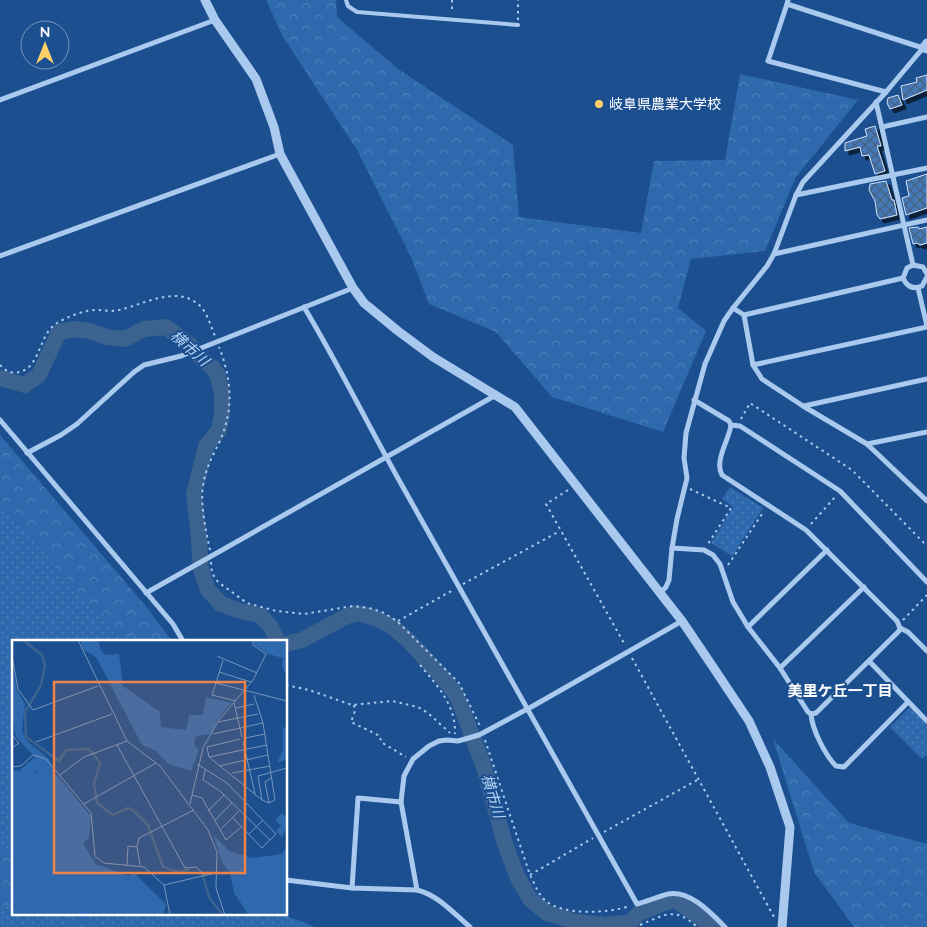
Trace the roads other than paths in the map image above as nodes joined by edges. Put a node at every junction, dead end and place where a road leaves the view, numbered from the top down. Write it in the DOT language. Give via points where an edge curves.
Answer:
graph roads {
  1 [pos="205,0"];
  2 [pos="346,0"];
  3 [pos="787,2"];
  4 [pos="215,20"];
  5 [pos="518,25"];
  6 [pos="926,47"];
  7 [pos="886,92"];
  8 [pos="0,100"];
  9 [pos="876,102"];
  10 [pos="927,117"];
  11 [pos="882,127"];
  12 [pos="280,154"];
  13 [pos="927,168"];
  14 [pos="893,175"];
  15 [pos="796,195"];
  16 [pos="927,220"];
  17 [pos="904,225"];
  18 [pos="774,254"];
  19 [pos="0,256"];
  20 [pos="913,265"];
  21 [pos="927,274"];
  22 [pos="904,278"];
  23 [pos="353,288"];
  24 [pos="918,288"];
  25 [pos="304,307"];
  26 [pos="733,308"];
  27 [pos="744,315"];
  28 [pos="927,326"];
  29 [pos="753,365"];
  30 [pos="927,379"];
  31 [pos="497,395"];
  32 [pos="694,400"];
  33 [pos="803,406"];
  34 [pos="0,420"];
  35 [pos="731,425"];
  36 [pos="927,432"];
  37 [pos="866,444"];
  38 [pos="28,453"];
  39 [pos="386,458"];
  40 [pos="927,501"];
  41 [pos="672,548"];
  42 [pos="827,550"];
  43 [pos="927,582"];
  44 [pos="864,587"];
  45 [pos="146,593"];
  46 [pos="659,594"];
  47 [pos="682,621"];
  48 [pos="900,626"];
  49 [pos="748,628"];
  50 [pos="182,640"];
  51 [pos="927,651"];
  52 [pos="869,662"];
  53 [pos="780,668"];
  54 [pos="908,702"];
  55 [pos="527,709"];
  56 [pos="811,714"];
  57 [pos="927,721"];
  58 [pos="401,802"];
  59 [pos="288,880"];
  60 [pos="352,888"];
  61 [pos="417,890"];
  62 [pos="470,927"];
  63 [pos="725,927"];
  64 [pos="781,927"];
  1 -- 4 [label="street"];
  2 -- 5 [label="lane" via="348,6 357,12"];
  3 -- 6 [label="street"];
  3 -- 7 [label="street" via="768,61"];
  4 -- 8 [label="street"];
  4 -- 12 [label="street" via="256,79 274,127"];
  6 -- 7 [label="street"];
  7 -- 9 [label="street"];
  9 -- 11 [label="street"];
  9 -- 15 [label="street" via="812,171"];
  10 -- 11 [label="street"];
  11 -- 14 [label="street"];
  12 -- 19 [label="street"];
  12 -- 23 [label="street"];
  13 -- 14 [label="street"];
  14 -- 15 [label="street"];
  14 -- 17 [label="street"];
  15 -- 18 [label="street"];
  16 -- 17 [label="street"];
  17 -- 18 [label="street"];
  17 -- 20 [label="street"];
  18 -- 26 [label="street"];
  20 -- 21 [label="street" via="922,267"];
  20 -- 22 [label="street" via="905,271"];
  21 -- 24 [label="street" via="925,284"];
  22 -- 24 [label="street" via="907,285"];
  22 -- 27 [label="street"];
  23 -- 25 [label="street"];
  23 -- 31 [label="street" via="364,303 398,331 433,357"];
  24 -- 28 [label="street"];
  25 -- 38 [label="street" via="182,356 144,365 77,424"];
  25 -- 39 [label="street"];
  26 -- 27 [label="street"];
  26 -- 32 [label="street" via="705,364"];
  27 -- 29 [label="street"];
  28 -- 29 [label="street"];
  29 -- 33 [label="street" via="762,379"];
  30 -- 33 [label="street"];
  31 -- 39 [label="street"];
  31 -- 46 [label="street" via="515,407"];
  32 -- 35 [label="street"];
  32 -- 41 [label="street" via="686,433 685,487"];
  33 -- 37 [label="street"];
  34 -- 38 [label="street"];
  35 -- 42 [label="street" via="719,470 722,475 806,530"];
  35 -- 43 [label="street" via="740,426 840,491"];
  36 -- 37 [label="street"];
  37 -- 40 [label="street"];
  38 -- 45 [label="street"];
  39 -- 45 [label="street"];
  39 -- 55 [label="street"];
  41 -- 46 [label="street" via="669,580"];
  41 -- 49 [label="street" via="704,550 713,555"];
  42 -- 44 [label="street"];
  42 -- 49 [label="street"];
  44 -- 48 [label="street"];
  44 -- 53 [label="street"];
  45 -- 50 [label="street"];
  46 -- 47 [label="street"];
  47 -- 55 [label="street"];
  47 -- 64 [label="street" via="749,721 770,767 790,826"];
  48 -- 51 [label="street"];
  48 -- 52 [label="street" via="899,631"];
  49 -- 53 [label="street"];
  52 -- 54 [label="street"];
  52 -- 56 [label="street" via="816,713"];
  53 -- 56 [label="street"];
  54 -- 56 [label="street" via="844,767 836,766 830,759"];
  54 -- 57 [label="street"];
  55 -- 58 [label="street" via="481,733 429,746 412,761 404,776"];
  55 -- 63 [label="street" via="637,904 678,894 711,913"];
  58 -- 60 [label="street" via="358,798"];
  58 -- 61 [label="street"];
  59 -- 60 [label="street"];
  60 -- 61 [label="street"];
  61 -- 62 [label="street" via="432,895"];
}
